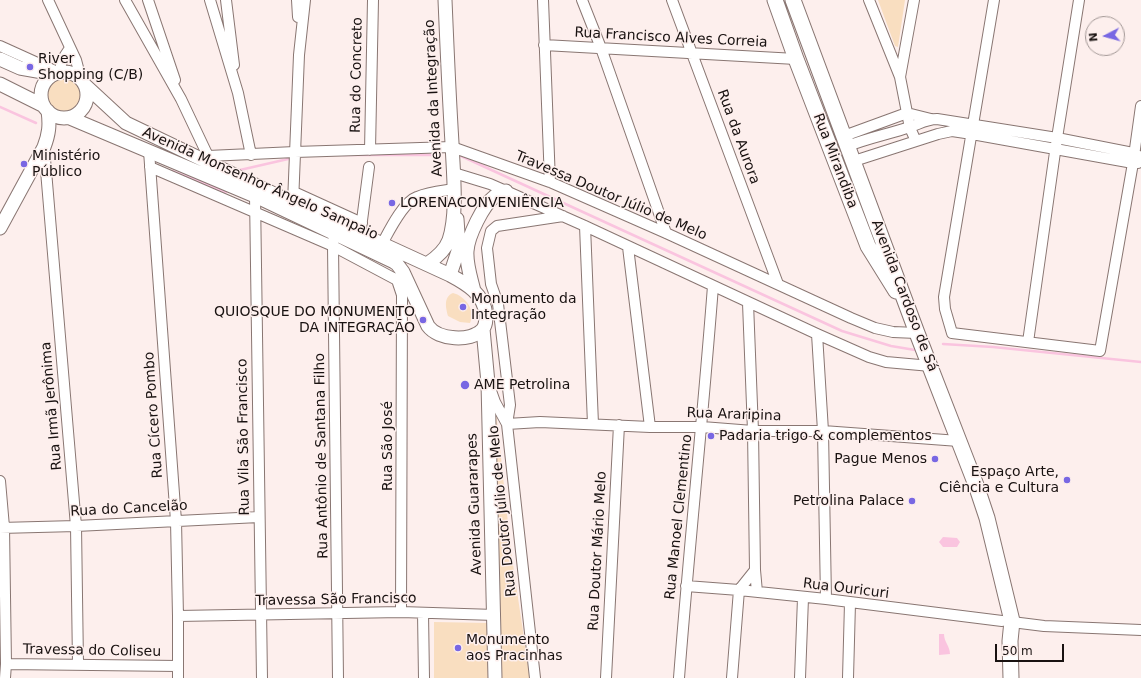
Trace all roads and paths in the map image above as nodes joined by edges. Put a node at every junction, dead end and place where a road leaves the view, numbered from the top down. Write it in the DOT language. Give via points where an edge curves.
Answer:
graph roads {
  1 [pos="48,0"];
  2 [pos="125,0"];
  3 [pos="148,0"];
  4 [pos="210,0"];
  5 [pos="297,0"];
  6 [pos="305,0"];
  7 [pos="373,0"];
  8 [pos="444,0"];
  9 [pos="543,0"];
  10 [pos="582,0"];
  11 [pos="672,0"];
  12 [pos="775,0"];
  13 [pos="793,0"];
  14 [pos="869,0"];
  15 [pos="914,0"];
  16 [pos="994,0"];
  17 [pos="1079,0"];
  18 [pos="226,4"];
  19 [pos="213,11"];
  20 [pos="544,45"];
  21 [pos="0,46"];
  22 [pos="70,48"];
  23 [pos="600,48"];
  24 [pos="692,52"];
  25 [pos="299,55"];
  26 [pos="0,59"];
  27 [pos="796,59"];
  28 [pos="58,73"];
  29 [pos="900,77"];
  30 [pos="83,83"];
  31 [pos="0,84"];
  32 [pos="238,93"];
  33 [pos="181,99"];
  34 [pos="1141,106"];
  35 [pos="46,108"];
  36 [pos="907,113"];
  37 [pos="70,118"];
  38 [pos="931,119"];
  39 [pos="910,128"];
  40 [pos="973,129"];
  41 [pos="1057,138"];
  42 [pos="846,141"];
  43 [pos="916,142"];
  44 [pos="44,147"];
  45 [pos="452,147"];
  46 [pos="1056,149"];
  47 [pos="370,150"];
  48 [pos="149,151"];
  49 [pos="295,152"];
  50 [pos="251,155"];
  51 [pos="209,159"];
  52 [pos="1137,159"];
  53 [pos="854,161"];
  54 [pos="150,167"];
  55 [pos="369,167"];
  56 [pos="454,173"];
  57 [pos="550,182"];
  58 [pos="506,191"];
  59 [pos="454,192"];
  60 [pos="255,196"];
  61 [pos="293,197"];
  62 [pos="255,212"];
  63 [pos="563,216"];
  64 [pos="585,226"];
  65 [pos="0,228"];
  66 [pos="361,229"];
  67 [pos="666,233"];
  68 [pos="334,240"];
  69 [pos="382,244"];
  70 [pos="628,247"];
  71 [pos="427,264"];
  72 [pos="450,275"];
  73 [pos="400,276"];
  74 [pos="778,284"];
  75 [pos="713,286"];
  76 [pos="474,291"];
  77 [pos="748,303"];
  78 [pos="910,314"];
  79 [pos="483,329"];
  80 [pos="917,333"];
  81 [pos="817,334"];
  82 [pos="1028,342"];
  83 [pos="930,366"];
  84 [pos="488,383"];
  85 [pos="507,424"];
  86 [pos="593,424"];
  87 [pos="619,425"];
  88 [pos="650,427"];
  89 [pos="702,427"];
  90 [pos="753,431"];
  91 [pos="823,431"];
  92 [pos="959,441"];
  93 [pos="0,481"];
  94 [pos="259,517"];
  95 [pos="176,521"];
  96 [pos="76,526"];
  97 [pos="2,527"];
  98 [pos="755,570"];
  99 [pos="686,586"];
  100 [pos="739,590"];
  101 [pos="757,592"];
  102 [pos="803,598"];
  103 [pos="826,599"];
  104 [pos="850,603"];
  105 [pos="401,612"];
  106 [pos="423,613"];
  107 [pos="338,614"];
  108 [pos="260,615"];
  109 [pos="495,615"];
  110 [pos="178,616"];
  111 [pos="1007,621"];
  112 [pos="1141,630"];
  113 [pos="6,664"];
  114 [pos="78,664"];
  115 [pos="178,666"];
  116 [pos="5,678"];
  117 [pos="178,678"];
  118 [pos="262,678"];
  119 [pos="338,678"];
  120 [pos="424,678"];
  121 [pos="495,678"];
  122 [pos="535,678"];
  123 [pos="606,678"];
  124 [pos="679,678"];
  125 [pos="732,678"];
  126 [pos="800,678"];
  127 [pos="848,678"];
  128 [pos="1006,678"];
  129 [pos="1011,678"];
  1 -- 22 [label="street"];
  2 -- 33 [label="street"];
  3 -- 33 [label="street"];
  4 -- 19 [label="street"];
  5 -- 25 [label="street"];
  6 -- 25 [label="street"];
  7 -- 47 [label="street, Rua do Concreto"];
  8 -- 45 [label="main road, Avenida da Integração"];
  9 -- 20 [label="street"];
  10 -- 23 [label="street"];
  11 -- 24 [label="street, Rua da Aurora"];
  12 -- 27 [label="highway, Rua Mirandiba"];
  13 -- 42 [label="highway, Avenida Cardoso de Sá"];
  14 -- 29 [label="street"];
  15 -- 29 [label="street"];
  16 -- 40 [label="street"];
  17 -- 41 [label="street"];
  18 -- 19 [label="street"];
  18 -- 32 [label="street"];
  19 -- 32 [label="street"];
  20 -- 23 [label="street, Rua Francisco Alves Correia"];
  20 -- 57 [label="street"];
  21 -- 28 [label="street"];
  22 -- 28 [label="street"];
  22 -- 30 [label="street"];
  23 -- 24 [label="street, Rua Francisco Alves Correia"];
  23 -- 67 [label="street"];
  24 -- 27 [label="street, Rua Francisco Alves Correia"];
  24 -- 74 [label="street, Rua da Aurora"];
  25 -- 49 [label="street"];
  26 -- 28 [label="main road" via="20,68"];
  27 -- 78 [label="highway, Rua Mirandiba" via="868,246"];
  28 -- 30 [label="main road" via="68,72 76,75"];
  28 -- 35 [label="main road" via="48,78 41,92 41,99"];
  29 -- 36 [label="street"];
  30 -- 37 [label="main road" via="87,99 85,105"];
  30 -- 51 [label="main road, Avenida Monsenhor Ângelo Sampaio" via="126,123"];
  31 -- 35 [label="main road"];
  32 -- 50 [label="street"];
  33 -- 51 [label="street"];
  34 -- 52 [label="street"];
  35 -- 37 [label="main road" via="54,116"];
  35 -- 44 [label="main road" via="50,121"];
  36 -- 38 [label="street"];
  36 -- 39 [label="street"];
  36 -- 42 [label="street"];
  37 -- 48 [label="main road, Avenida Monsenhor Ângelo Sampaio"];
  38 -- 39 [label="street"];
  38 -- 40 [label="street" via="944,120"];
  39 -- 42 [label="street" via="862,140"];
  39 -- 43 [label="street"];
  40 -- 41 [label="street"];
  40 -- 43 [label="street" via="947,132"];
  40 -- 46 [label="street"];
  40 -- 82 [label="street" via="944,297 945,309 954,334"];
  41 -- 46 [label="street"];
  41 -- 52 [label="street"];
  42 -- 53 [label="highway, Avenida Cardoso de Sá"];
  43 -- 53 [label="street"];
  44 -- 65 [label="main road"];
  44 -- 96 [label="street, Rua Irmã Jerônima"];
  45 -- 47 [label="street, Travessa Doutor Júlio de Melo"];
  45 -- 56 [label="main road, Avenida da Integração"];
  45 -- 57 [label="street, Travessa Doutor Júlio de Melo"];
  46 -- 52 [label="street"];
  46 -- 82 [label="street"];
  47 -- 49 [label="street, Travessa Doutor Júlio de Melo"];
  48 -- 54 [label="street, Rua Cícero Pombo"];
  48 -- 60 [label="main road, Avenida Monsenhor Ângelo Sampaio"];
  49 -- 50 [label="street, Travessa Doutor Júlio de Melo"];
  49 -- 61 [label="street"];
  50 -- 51 [label="street, Travessa Doutor Júlio de Melo"];
  51 -- 61 [label="main road, Avenida Monsenhor Ângelo Sampaio"];
  52 -- 82 [label="street" via="1100,351"];
  53 -- 78 [label="highway, Avenida Cardoso de Sá"];
  54 -- 62 [label="street"];
  54 -- 95 [label="street, Rua Cícero Pombo"];
  55 -- 66 [label="street"];
  56 -- 58 [label="street"];
  56 -- 59 [label="main road, Avenida da Integração"];
  57 -- 67 [label="street, Travessa Doutor Júlio de Melo"];
  58 -- 63 [label="street"];
  58 -- 76 [label="main road" via="488,203 469,240 466,252"];
  59 -- 69 [label="street" via="416,197 398,216"];
  59 -- 71 [label="main road, Avenida da Integração" via="453,221 449,239 441,253"];
  59 -- 72 [label="main road, Avenida da Integração" via="459,248"];
  60 -- 62 [label="street, Rua Vila São Francisco"];
  60 -- 68 [label="main road, Avenida Monsenhor Ângelo Sampaio"];
  61 -- 66 [label="main road, Avenida Monsenhor Ângelo Sampaio"];
  62 -- 68 [label="street"];
  62 -- 94 [label="street, Rua Vila São Francisco"];
  63 -- 64 [label="street"];
  63 -- 85 [label="street, Rua Doutor Júlio de Melo" via="497,226 491,231 487,248 491,284 498,304 510,405"];
  64 -- 70 [label="street"];
  64 -- 86 [label="street"];
  66 -- 69 [label="main road, Avenida Monsenhor Ângelo Sampaio"];
  67 -- 74 [label="street, Travessa Doutor Júlio de Melo"];
  68 -- 73 [label="main road, Avenida Monsenhor Ângelo Sampaio" via="394,262"];
  68 -- 107 [label="street, Rua Antônio de Santana Filho"];
  69 -- 71 [label="main road, Avenida Monsenhor Ângelo Sampaio"];
  70 -- 75 [label="street"];
  70 -- 88 [label="street"];
  71 -- 72 [label="main road, Avenida Monsenhor Ângelo Sampaio"];
  72 -- 76 [label="main road, Avenida Monsenhor Ângelo Sampaio"];
  73 -- 79 [label="main road, Avenida Monsenhor Ângelo Sampaio" via="432,331 444,336 460,337"];
  73 -- 105 [label="street, Rua São José"];
  74 -- 80 [label="street, Travessa Doutor Júlio de Melo" via="875,328"];
  75 -- 77 [label="street"];
  75 -- 89 [label="street, Rua Manoel Clementino"];
  76 -- 79 [label="main road, Avenida Guararapes" via="483,302 486,313"];
  77 -- 81 [label="street"];
  77 -- 90 [label="street"];
  78 -- 80 [label="highway, Avenida Cardoso de Sá"];
  79 -- 84 [label="main road, Avenida Guararapes"];
  80 -- 83 [label="highway, Avenida Cardoso de Sá"];
  81 -- 83 [label="street" via="886,362"];
  81 -- 91 [label="street"];
  83 -- 92 [label="highway, Avenida Cardoso de Sá"];
  84 -- 85 [label="street"];
  84 -- 109 [label="main road, Avenida Guararapes"];
  85 -- 86 [label="street, Rua Araripina"];
  85 -- 122 [label="street, Rua Doutor Júlio de Melo"];
  86 -- 87 [label="street, Rua Araripina"];
  87 -- 88 [label="street, Rua Araripina"];
  87 -- 123 [label="street, Rua Doutor Mário Melo"];
  88 -- 89 [label="street, Rua Araripina"];
  89 -- 90 [label="street, Rua Araripina"];
  89 -- 99 [label="street, Rua Manoel Clementino"];
  90 -- 91 [label="street, Rua Araripina"];
  90 -- 98 [label="street"];
  91 -- 92 [label="street, Rua Araripina"];
  91 -- 103 [label="street"];
  92 -- 111 [label="highway, Avenida Cardoso de Sá" via="987,518 1005,596"];
  93 -- 97 [label="street"];
  94 -- 95 [label="street, Rua do Cancelão"];
  94 -- 108 [label="street, Rua Vila São Francisco"];
  95 -- 96 [label="street, Rua do Cancelão"];
  95 -- 110 [label="street, Rua Cícero Pombo"];
  96 -- 97 [label="street, Rua do Cancelão"];
  96 -- 114 [label="street, Rua Irmã Jerônima"];
  97 -- 113 [label="street"];
  98 -- 100 [label="street"];
  98 -- 101 [label="street"];
  99 -- 100 [label="street, Rua Ouricuri"];
  99 -- 124 [label="street, Rua Manoel Clementino"];
  100 -- 101 [label="street, Rua Ouricuri"];
  100 -- 125 [label="street"];
  101 -- 102 [label="street, Rua Ouricuri"];
  102 -- 103 [label="street, Rua Ouricuri"];
  102 -- 126 [label="street"];
  103 -- 104 [label="street, Rua Ouricuri"];
  104 -- 111 [label="street, Rua Ouricuri"];
  104 -- 127 [label="street"];
  105 -- 106 [label="street, Travessa São Francisco"];
  105 -- 107 [label="street, Travessa São Francisco"];
  106 -- 109 [label="street, Travessa São Francisco"];
  106 -- 120 [label="street"];
  107 -- 108 [label="street, Travessa São Francisco"];
  107 -- 119 [label="street, Rua Antônio de Santana Filho"];
  108 -- 110 [label="street, Travessa São Francisco"];
  108 -- 118 [label="street, Rua Vila São Francisco"];
  109 -- 121 [label="main road, Avenida Guararapes"];
  110 -- 115 [label="street, Rua Cícero Pombo"];
  111 -- 112 [label="street, Rua Ouricuri" via="1044,626"];
  111 -- 128 [label="highway, Avenida Cardoso de Sá"];
  111 -- 129 [label="highway, Avenida Cardoso de Sá"];
  113 -- 114 [label="street, Travessa do Coliseu"];
  113 -- 116 [label="street"];
  114 -- 115 [label="street, Travessa do Coliseu"];
  115 -- 117 [label="street, Rua Cícero Pombo"];
}
